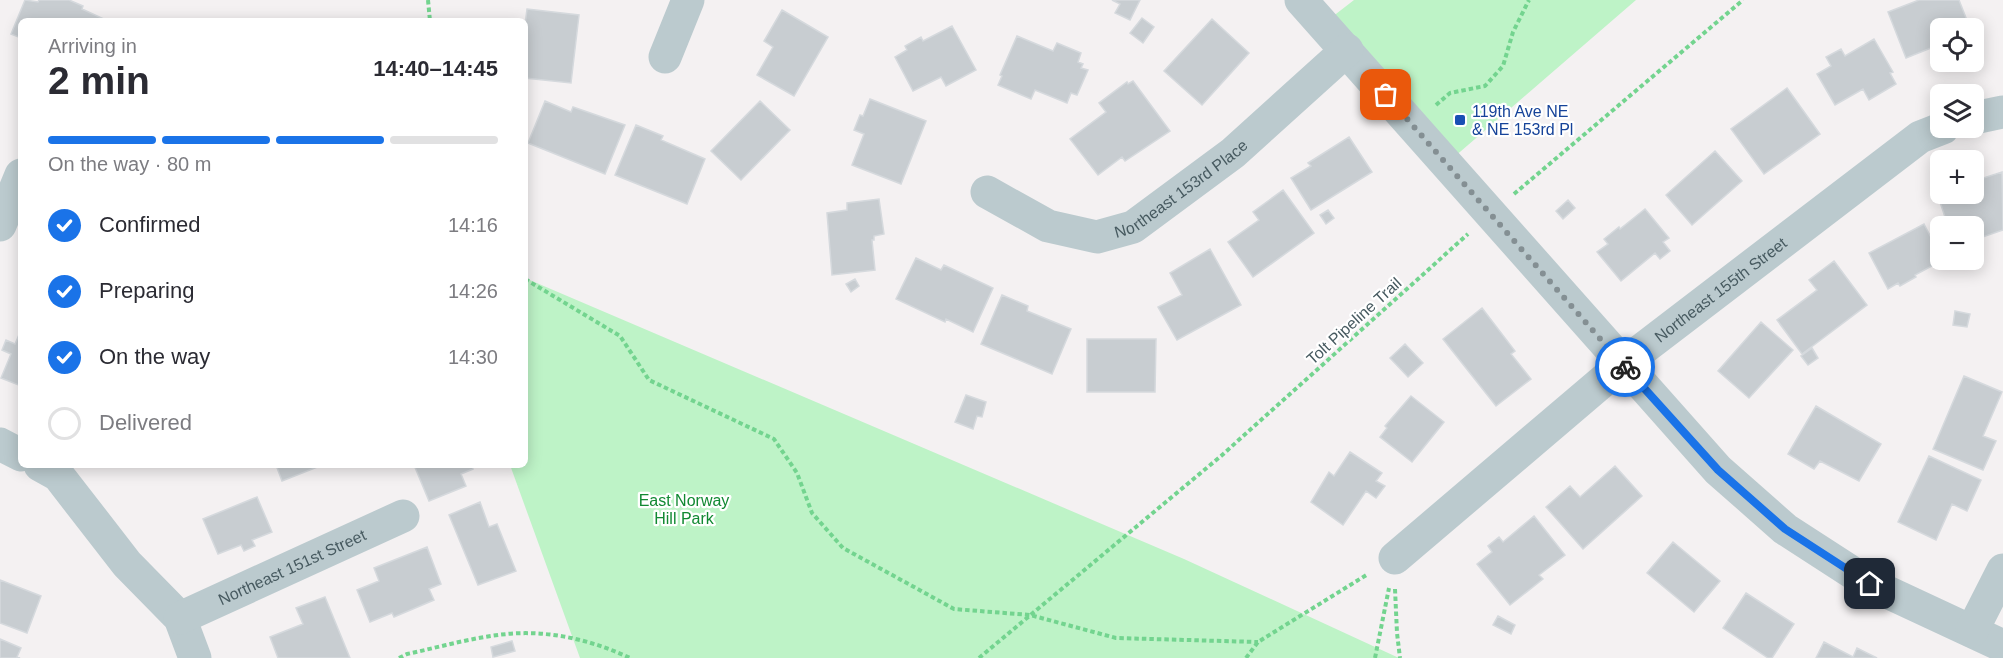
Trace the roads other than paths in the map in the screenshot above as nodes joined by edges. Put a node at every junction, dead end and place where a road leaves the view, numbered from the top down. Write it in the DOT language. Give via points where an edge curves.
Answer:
graph roads {
  1 [pos="688,0"];
  2 [pos="1301,0"];
  3 [pos="1347,50"];
  4 [pos="665,57"];
  5 [pos="2003,112"];
  6 [pos="1984,116"];
  7 [pos="1930,133"];
  8 [pos="18,182"];
  9 [pos="987,192"];
  10 [pos="0,225"];
  11 [pos="1623,364"];
  12 [pos="0,444"];
  13 [pos="18,453"];
  14 [pos="45,468"];
  15 [pos="403,516"];
  16 [pos="1395,558"];
  17 [pos="2003,570"];
  18 [pos="180,618"];
  19 [pos="1972,631"];
  20 [pos="2003,646"];
  21 [pos="195,658"];
  1 -- 4 [label="street"];
  2 -- 3 [label="street"];
  3 -- 9 [label="street, Northeast 153rd Place" via="1233,153 1133,227 1097,237 1048,226"];
  3 -- 11 [label="street"];
  5 -- 6 [label="street"];
  7 -- 11 [label="street, Northeast 155th Street"];
  8 -- 10 [label="street"];
  11 -- 16 [label="street, Northeast 155th Street"];
  11 -- 19 [label="street" via="1718,470 1785,529 1870,584"];
  12 -- 13 [label="street"];
  14 -- 18 [label="street" via="58,475 127,564"];
  15 -- 18 [label="street, Northeast 151st Street"];
  17 -- 19 [label="street"];
  18 -- 21 [label="street"];
  19 -- 20 [label="street"];
}
